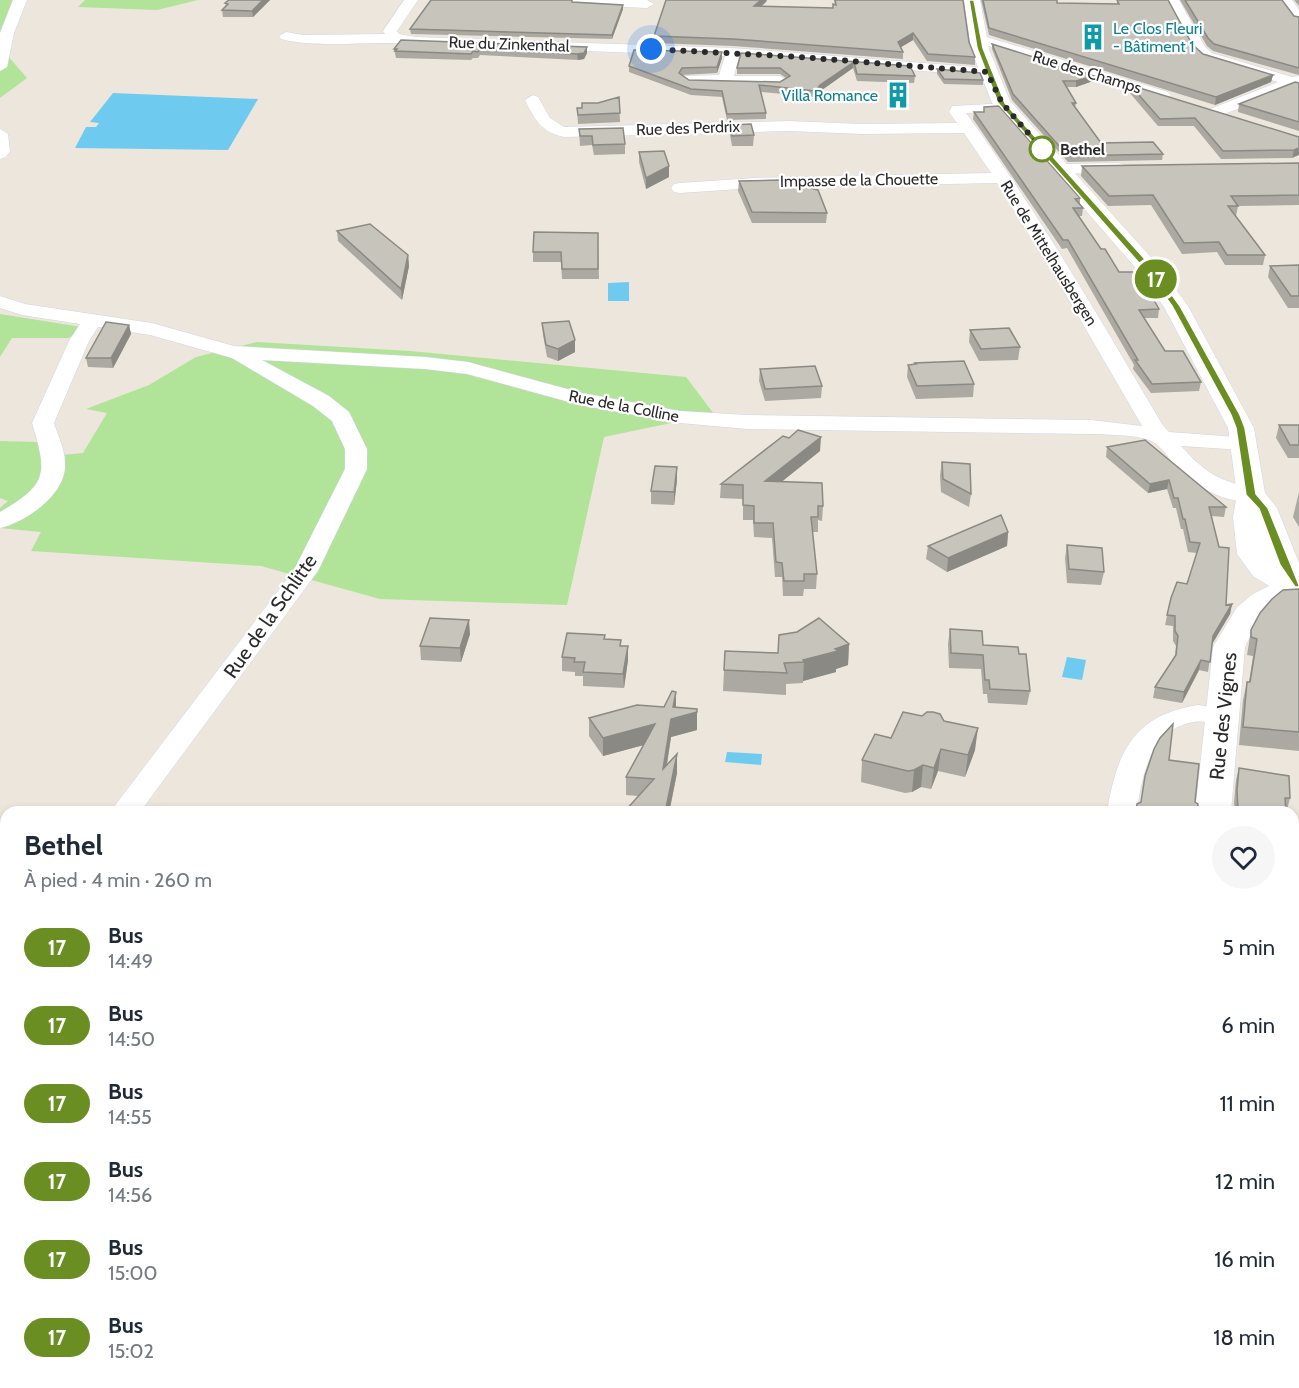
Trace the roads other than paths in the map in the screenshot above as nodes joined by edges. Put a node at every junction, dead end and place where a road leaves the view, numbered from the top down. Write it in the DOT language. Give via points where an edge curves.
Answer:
graph roads {
  1 [pos="20,0"];
  2 [pos="411,0"];
  3 [pos="972,0"];
  4 [pos="1172,0"];
  5 [pos="1285,0"];
  6 [pos="578,1"];
  7 [pos="646,6"];
  8 [pos="1299,19"];
  9 [pos="286,36"];
  10 [pos="394,38"];
  11 [pos="978,38"];
  12 [pos="733,52"];
  13 [pos="0,67"];
  14 [pos="987,72"];
  15 [pos="689,79"];
  16 [pos="725,80"];
  17 [pos="780,81"];
  18 [pos="1297,82"];
  19 [pos="1176,99"];
  20 [pos="533,100"];
  21 [pos="1003,105"];
  22 [pos="1237,119"];
  23 [pos="968,128"];
  24 [pos="0,134"];
  25 [pos="0,153"];
  26 [pos="1139,168"];
  27 [pos="1059,169"];
  28 [pos="1002,178"];
  29 [pos="680,188"];
  30 [pos="0,302"];
  31 [pos="92,321"];
  32 [pos="233,352"];
  33 [pos="1163,438"];
  34 [pos="1243,443"];
  35 [pos="1251,495"];
  36 [pos="0,521"];
  37 [pos="1299,585"];
  38 [pos="1221,716"];
  39 [pos="129,806"];
  40 [pos="1123,806"];
  41 [pos="1214,806"];
  1 -- 13 [label="street" via="7,33"];
  2 -- 10 [label="street" via="390,31"];
  3 -- 11 [label="street"];
  4 -- 18 [label="street" via="1203,54"];
  5 -- 8 [label="street"];
  6 -- 7 [label="street"];
  9 -- 10 [label="street, Rue du Zinkenthal"];
  10 -- 12 [label="street, Rue du Zinkenthal" via="633,42"];
  11 -- 14 [label="street"];
  11 -- 19 [label="street, Rue des Champs"];
  12 -- 14 [label="street, Rue du Zinkenthal"];
  12 -- 16 [label="street"];
  14 -- 21 [label="street"];
  15 -- 16 [label="street"];
  16 -- 17 [label="street"];
  18 -- 22 [label="street" via="1211,111"];
  20 -- 23 [label="street, Rue des Perdrix" via="545,125 564,132 789,126"];
  21 -- 23 [label="street, Rue de Mittelhausbergen" via="958,109"];
  21 -- 27 [label="street"];
  23 -- 28 [label="street, Rue de Mittelhausbergen"];
  24 -- 25 [label="street"];
  26 -- 27 [label="street"];
  27 -- 34 [label="street" via="1171,298 1236,415"];
  28 -- 29 [label="street, Impasse de la Chouette"];
  28 -- 33 [label="street, Rue de Mittelhausbergen"];
  30 -- 31 [label="street, Rue de la Colline"];
  31 -- 32 [label="street, Rue de la Colline" via="152,329"];
  31 -- 36 [label="street" via="43,423 54,460 52,477 36,498"];
  32 -- 33 [label="street, Rue de la Colline" via="468,368 580,399 691,418 1091,427"];
  32 -- 39 [label="street, Rue de la Schlitte" via="321,401 341,417 356,449 356,469 306,571"];
  33 -- 34 [label="street, Rue de la Colline"];
  33 -- 35 [label="street, Rue de Mittelhausbergen" via="1179,458 1210,484 1228,492"];
  34 -- 35 [label="street"];
  37 -- 38 [label="street, Rue des Vignes" via="1252,606 1236,630 1229,647"];
  38 -- 40 [label="street" via="1185,716 1152,733 1132,765"];
  38 -- 41 [label="street, Rue des Vignes"];
}
